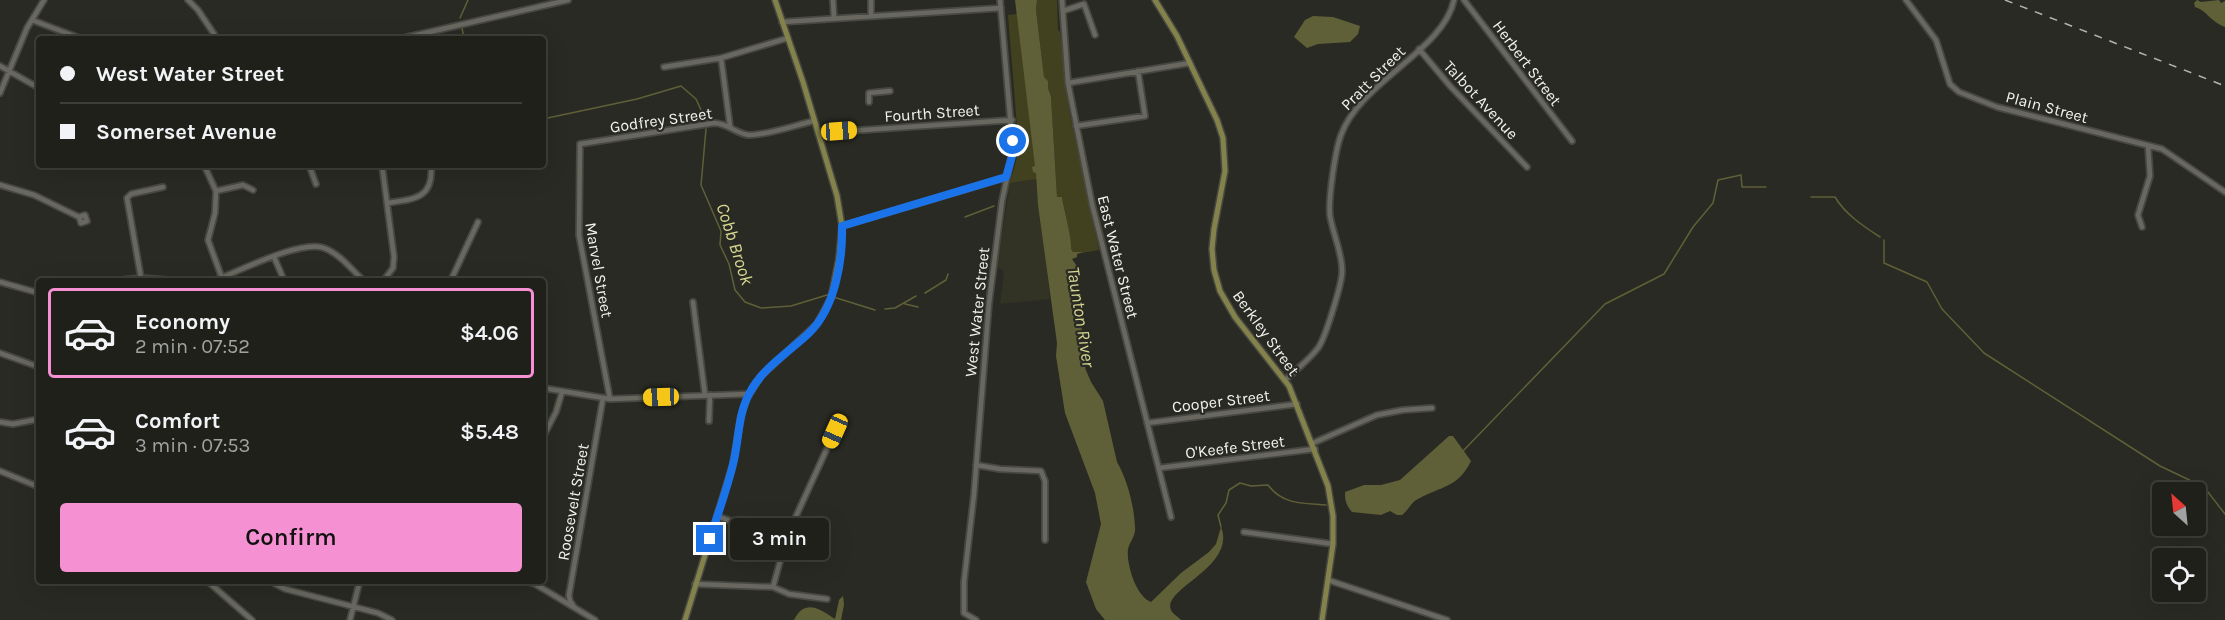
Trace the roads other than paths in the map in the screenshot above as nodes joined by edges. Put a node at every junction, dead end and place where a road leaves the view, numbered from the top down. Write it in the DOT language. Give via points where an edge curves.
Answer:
graph roads {
  1 [pos="44,0"];
  2 [pos="188,0"];
  3 [pos="568,0"];
  4 [pos="775,0"];
  5 [pos="833,0"];
  6 [pos="871,0"];
  7 [pos="1000,0"];
  8 [pos="1062,0"];
  9 [pos="1155,0"];
  10 [pos="1454,0"];
  11 [pos="1464,0"];
  12 [pos="1906,0"];
  13 [pos="1001,8"];
  14 [pos="1063,11"];
  15 [pos="871,16"];
  16 [pos="834,18"];
  17 [pos="32,20"];
  18 [pos="782,22"];
  19 [pos="214,34"];
  20 [pos="1095,35"];
  21 [pos="74,36"];
  22 [pos="412,36"];
  23 [pos="788,38"];
  24 [pos="1419,49"];
  25 [pos="721,58"];
  26 [pos="1190,63"];
  27 [pos="0,66"];
  28 [pos="664,67"];
  29 [pos="8,71"];
  30 [pos="1138,72"];
  31 [pos="1068,83"];
  32 [pos="36,86"];
  33 [pos="890,90"];
  34 [pos="0,93"];
  35 [pos="869,102"];
  36 [pos="1012,120"];
  37 [pos="814,121"];
  38 [pos="730,126"];
  39 [pos="1076,126"];
  40 [pos="818,133"];
  41 [pos="1572,141"];
  42 [pos="580,144"];
  43 [pos="2148,146"];
  44 [pos="1527,167"];
  45 [pos="205,168"];
  46 [pos="310,168"];
  47 [pos="382,168"];
  48 [pos="431,168"];
  49 [pos="1006,177"];
  50 [pos="316,184"];
  51 [pos="0,185"];
  52 [pos="163,187"];
  53 [pos="253,190"];
  54 [pos="216,191"];
  55 [pos="2225,192"];
  56 [pos="387,203"];
  57 [pos="79,217"];
  58 [pos="478,222"];
  59 [pos="842,226"];
  60 [pos="2142,227"];
  61 [pos="274,257"];
  62 [pos="141,278"];
  63 [pos="222,278"];
  64 [pos="283,278"];
  65 [pos="361,278"];
  66 [pos="386,278"];
  67 [pos="452,278"];
  68 [pos="0,282"];
  69 [pos="36,293"];
  70 [pos="693,302"];
  71 [pos="0,353"];
  72 [pos="36,366"];
  73 [pos="1285,380"];
  74 [pos="546,389"];
  75 [pos="562,392"];
  76 [pos="749,394"];
  77 [pos="707,395"];
  78 [pos="603,398"];
  79 [pos="610,399"];
  80 [pos="1297,404"];
  81 [pos="1432,408"];
  82 [pos="36,420"];
  83 [pos="710,421"];
  84 [pos="0,422"];
  85 [pos="1147,423"];
  86 [pos="546,431"];
  87 [pos="835,431"];
  88 [pos="1314,446"];
  89 [pos="976,465"];
  90 [pos="1159,468"];
  91 [pos="0,471"];
  92 [pos="36,486"];
  93 [pos="717,516"];
  94 [pos="1171,517"];
  95 [pos="1244,532"];
  96 [pos="1045,540"];
  97 [pos="786,541"];
  98 [pos="1333,544"];
  99 [pos="1328,580"];
  100 [pos="211,584"];
  101 [pos="276,584"];
  102 [pos="359,584"];
  103 [pos="535,584"];
  104 [pos="695,584"];
  105 [pos="772,587"];
  106 [pos="827,599"];
  107 [pos="353,606"];
  108 [pos="574,607"];
  109 [pos="252,620"];
  110 [pos="350,620"];
  111 [pos="392,620"];
  112 [pos="595,620"];
  113 [pos="685,620"];
  114 [pos="976,620"];
  115 [pos="1322,620"];
  116 [pos="1447,620"];
  1 -- 17 [label="street"];
  2 -- 19 [label="street"];
  3 -- 22 [label="street"];
  4 -- 18 [label="main road"];
  5 -- 16 [label="street"];
  6 -- 15 [label="street"];
  7 -- 13 [label="street, West Water Street"];
  8 -- 14 [label="street, East Water Street"];
  9 -- 26 [label="main road, Berkley Street"];
  10 -- 24 [label="street, Pratt Street" via="1442,28"];
  11 -- 41 [label="street, Herbert Street"];
  12 -- 43 [label="street, Plain Street" via="1936,40 1950,84 1959,92 1997,107"];
  13 -- 15 [label="street"];
  13 -- 36 [label="street, West Water Street"];
  14 -- 20 [label="street" via="1084,4"];
  14 -- 31 [label="street, East Water Street"];
  15 -- 16 [label="street"];
  16 -- 18 [label="street"];
  17 -- 21 [label="street"];
  17 -- 29 [label="street"];
  18 -- 23 [label="main road"];
  23 -- 25 [label="street"];
  23 -- 37 [label="main road"];
  24 -- 44 [label="street, Talbot Avenue"];
  24 -- 73 [label="street, Pratt Street" via="1360,106 1341,133 1330,213 1342,279 1322,343"];
  25 -- 28 [label="street"];
  25 -- 38 [label="street"];
  26 -- 30 [label="street"];
  26 -- 73 [label="main road, Berkley Street" via="1220,126 1224,144 1225,171 1212,244 1216,280 1232,312"];
  27 -- 29 [label="street"];
  29 -- 32 [label="street"];
  29 -- 34 [label="street"];
  30 -- 31 [label="street"];
  30 -- 39 [label="street" via="1145,116"];
  31 -- 39 [label="street, East Water Street"];
  33 -- 35 [label="street" via="869,93"];
  36 -- 40 [label="street, Fourth Street"];
  36 -- 49 [label="street, West Water Street" via="1013,153"];
  37 -- 38 [label="street, Godfrey Street" via="750,135"];
  37 -- 40 [label="main road"];
  38 -- 42 [label="street, Godfrey Street" via="714,123"];
  39 -- 85 [label="street, East Water Street" via="1102,249"];
  40 -- 59 [label="main road"];
  42 -- 79 [label="street, Marvel Street" via="579,235"];
  43 -- 55 [label="street, Plain Street" via="2170,153"];
  43 -- 60 [label="street" via="2150,176 2138,215"];
  45 -- 54 [label="street"];
  46 -- 50 [label="street"];
  47 -- 56 [label="street"];
  48 -- 56 [label="street" via="431,181 425,192 414,199"];
  49 -- 59 [label="street"];
  49 -- 89 [label="street, West Water Street" via="988,303"];
  51 -- 57 [label="street" via="34,195"];
  52 -- 62 [label="street" via="131,194 126,199"];
  53 -- 54 [label="street" via="243,185"];
  54 -- 63 [label="street" via="208,240"];
  56 -- 66 [label="street" via="394,263"];
  58 -- 67 [label="street"];
  59 -- 76 [label="main road" via="832,295 813,329 764,372"];
  61 -- 63 [label="street"];
  61 -- 64 [label="street"];
  61 -- 65 [label="street" via="305,246 321,247 334,253"];
  68 -- 69 [label="street"];
  70 -- 77 [label="street"];
  71 -- 72 [label="street"];
  73 -- 80 [label="main road, Berkley Street"];
  74 -- 75 [label="street"];
  75 -- 78 [label="street"];
  75 -- 86 [label="street"];
  76 -- 77 [label="street"];
  76 -- 93 [label="main road"];
  77 -- 79 [label="street"];
  77 -- 83 [label="street"];
  78 -- 79 [label="street"];
  78 -- 108 [label="street, Roosevelt Street" via="569,595"];
  80 -- 85 [label="street, Cooper Street"];
  80 -- 88 [label="main road, Berkley Street"];
  81 -- 88 [label="street, O'Keefe Street" via="1384,413"];
  82 -- 84 [label="street"];
  85 -- 90 [label="street, East Water Street"];
  87 -- 97 [label="street"];
  88 -- 90 [label="street, O'Keefe Street"];
  88 -- 98 [label="main road, Berkley Street" via="1330,496"];
  89 -- 96 [label="street" via="1041,471 1045,481"];
  89 -- 114 [label="street, West Water Street" via="964,614"];
  90 -- 94 [label="street, East Water Street"];
  91 -- 92 [label="street"];
  93 -- 97 [label="street"];
  93 -- 104 [label="main road"];
  95 -- 98 [label="street"];
  97 -- 105 [label="street"];
  98 -- 99 [label="main road, Berkley Street"];
  99 -- 115 [label="main road, Berkley Street"];
  99 -- 116 [label="street"];
  100 -- 109 [label="street"];
  101 -- 107 [label="street"];
  102 -- 107 [label="street"];
  103 -- 108 [label="street"];
  104 -- 105 [label="street"];
  104 -- 113 [label="main road"];
  105 -- 106 [label="street" via="789,594"];
  107 -- 110 [label="street"];
  107 -- 111 [label="street"];
  108 -- 112 [label="street"];
}
